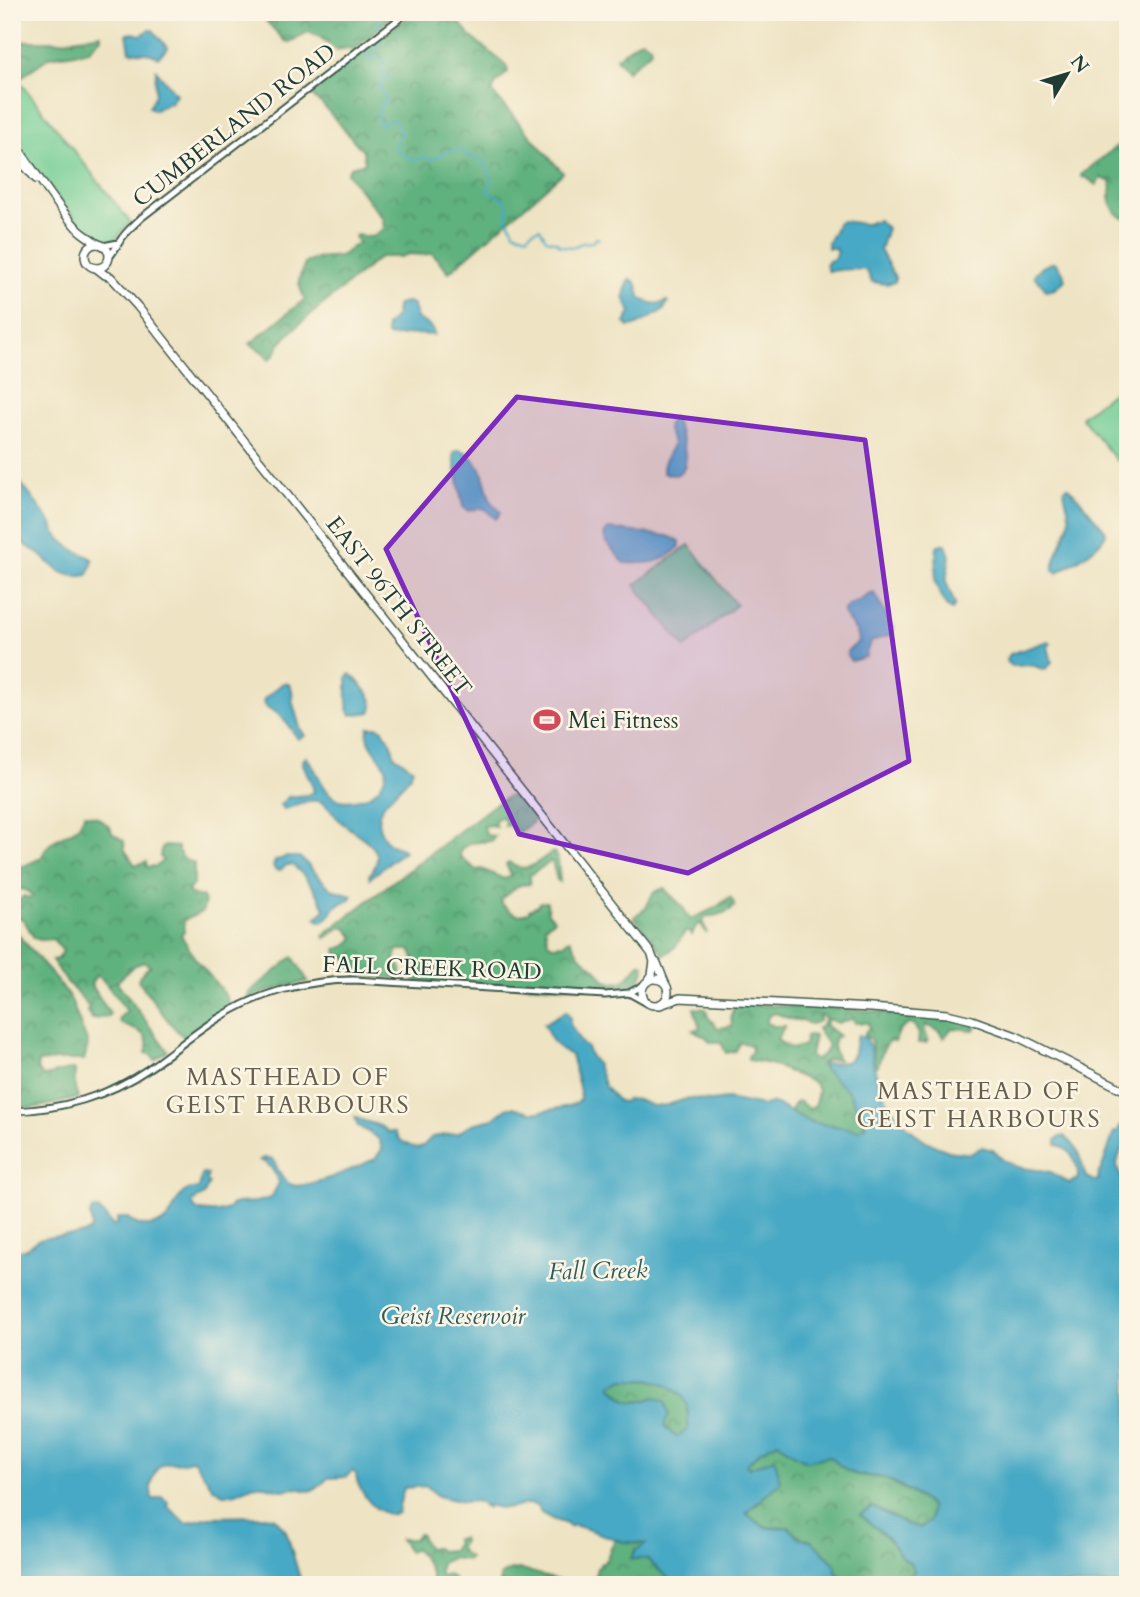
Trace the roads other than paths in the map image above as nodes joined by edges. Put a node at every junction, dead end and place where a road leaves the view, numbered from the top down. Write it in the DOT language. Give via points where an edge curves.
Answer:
graph roads {
  1 [pos="408,12"];
  2 [pos="12,140"];
  3 [pos="12,151"];
  4 [pos="44,187"];
  5 [pos="85,236"];
  6 [pos="118,243"];
  7 [pos="100,245"];
  8 [pos="87,250"];
  9 [pos="109,259"];
  10 [pos="96,268"];
  11 [pos="111,277"];
  12 [pos="654,961"];
  13 [pos="646,983"];
  14 [pos="666,985"];
  15 [pos="629,993"];
  16 [pos="680,998"];
  17 [pos="647,1003"];
  18 [pos="660,1005"];
  19 [pos="1128,1092"];
  20 [pos="12,1111"];
  1 -- 6 [label="main road, CUMBERLAND ROAD" via="141,218"];
  2 -- 4 [label="main road"];
  3 -- 4 [label="main road"];
  4 -- 5 [label="main road"];
  5 -- 7 [label="main road"];
  5 -- 8 [label="main road"];
  6 -- 7 [label="main road"];
  6 -- 9 [label="main road, CUMBERLAND ROAD"];
  7 -- 8 [label="main road"];
  7 -- 9 [label="main road" via="108,250"];
  8 -- 10 [label="main road" via="87,262"];
  9 -- 10 [label="main road"];
  9 -- 11 [label="main road"];
  10 -- 11 [label="main road, EAST 96TH STREET"];
  11 -- 12 [label="main road, EAST 96TH STREET"];
  12 -- 13 [label="main road"];
  12 -- 14 [label="main road, EAST 96TH STREET"];
  13 -- 14 [label="main road" via="658,979"];
  13 -- 15 [label="main road, FALL CREEK ROAD"];
  13 -- 17 [label="main road" via="642,996"];
  14 -- 16 [label="main road"];
  14 -- 18 [label="main road" via="668,996"];
  15 -- 17 [label="main road"];
  15 -- 20 [label="main road, FALL CREEK ROAD" via="354,980 311,983 226,1013 144,1072 111,1089 63,1106"];
  16 -- 18 [label="main road"];
  16 -- 19 [label="main road" via="947,1014 1011,1034"];
  17 -- 18 [label="main road"];
}
